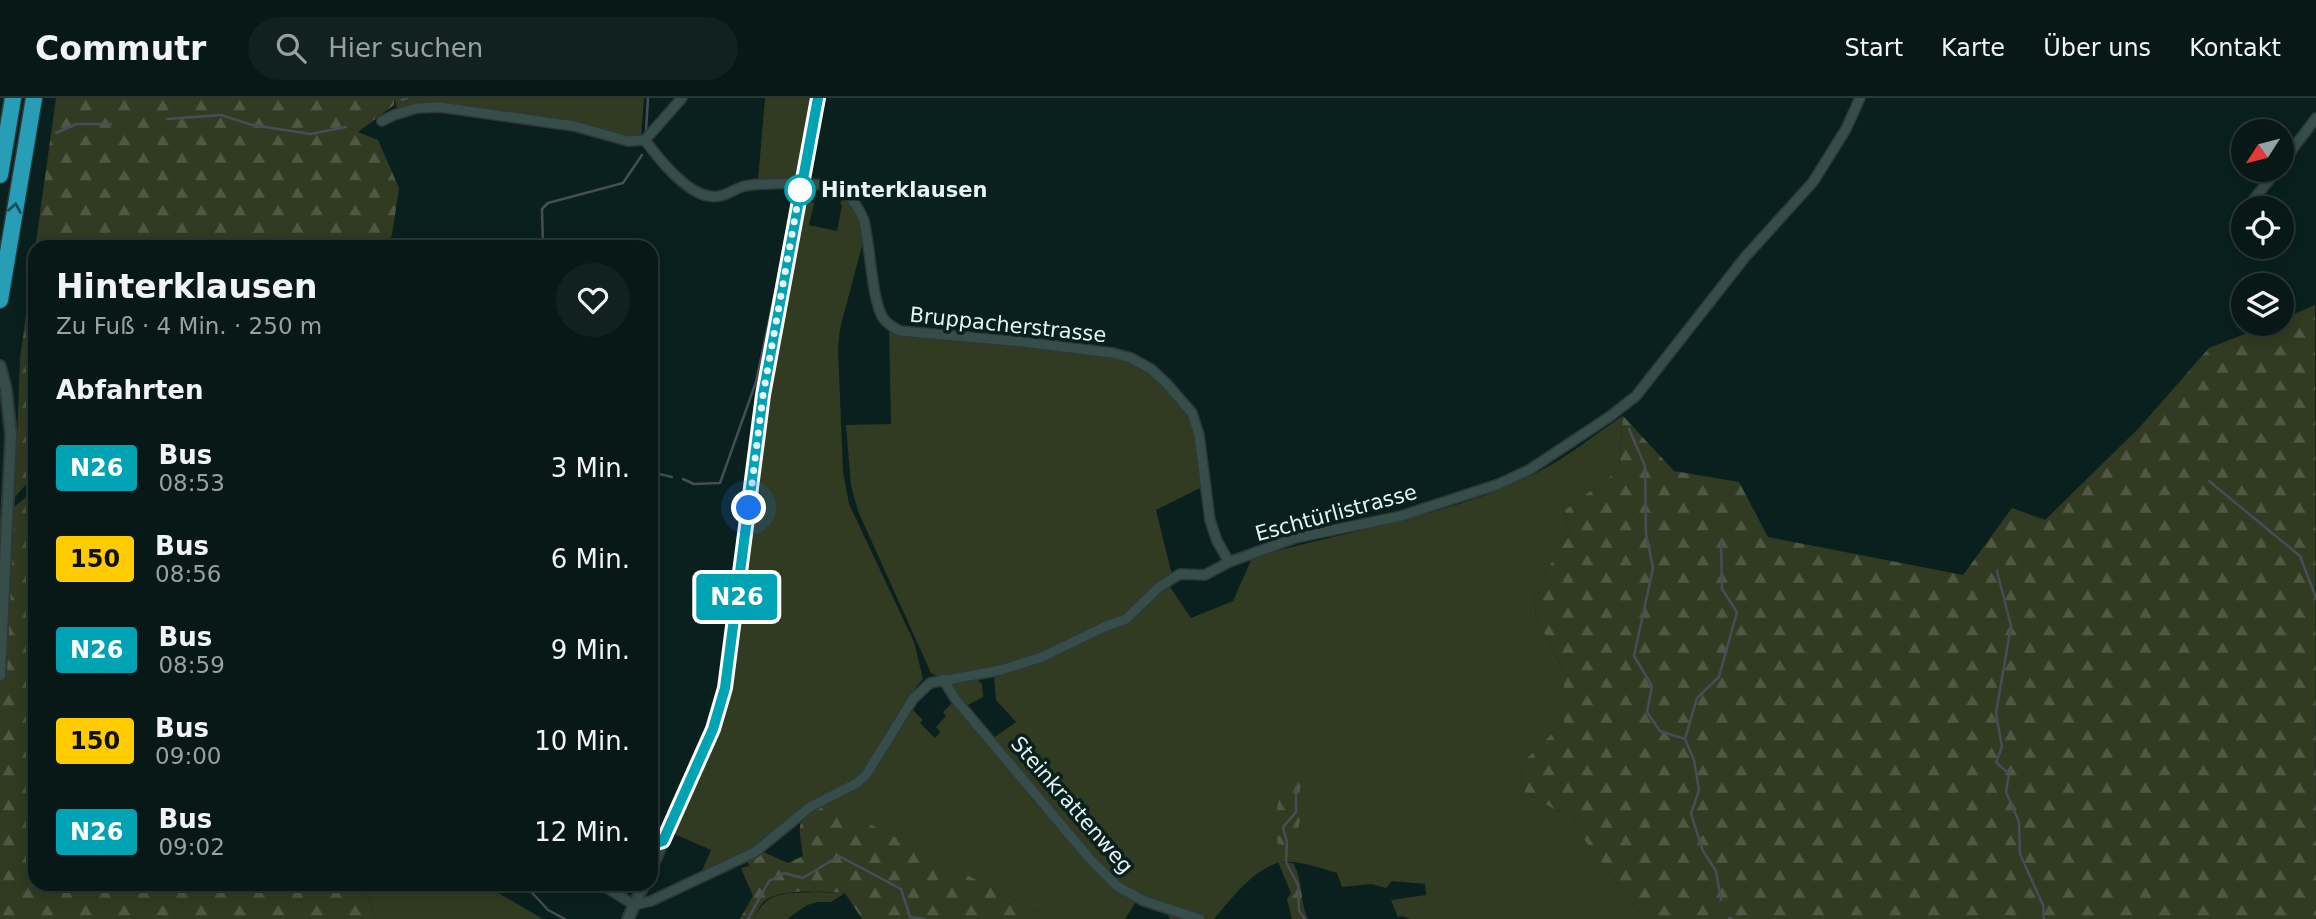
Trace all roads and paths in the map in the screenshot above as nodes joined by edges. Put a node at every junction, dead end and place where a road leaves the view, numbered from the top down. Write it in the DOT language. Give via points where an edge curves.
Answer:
graph roads {
  1 [pos="13,98"];
  2 [pos="34,98"];
  3 [pos="682,98"];
  4 [pos="818,98"];
  5 [pos="1860,98"];
  6 [pos="2316,118"];
  7 [pos="382,121"];
  8 [pos="645,140"];
  9 [pos="2294,147"];
  10 [pos="0,175"];
  11 [pos="2268,182"];
  12 [pos="801,185"];
  13 [pos="2257,196"];
  14 [pos="0,300"];
  15 [pos="0,366"];
  16 [pos="1229,562"];
  17 [pos="0,675"];
  18 [pos="943,679"];
  19 [pos="658,853"];
  20 [pos="612,891"];
  21 [pos="641,891"];
  22 [pos="634,905"];
  23 [pos="628,919"];
  24 [pos="1200,919"];
  1 -- 10 [label="highway"];
  14 -- 2 [label="highway, one-way"];
  3 -- 8 [label="street"];
  4 -- 12 [label="street"];
  5 -- 16 [label="street, Eschtürlistrasse" via="1813,182 1625,406 1529,470 1499,484 1401,516 1295,538"];
  6 -- 9 [label="street"];
  7 -- 8 [label="street" via="417,108 440,107 574,126 628,141"];
  8 -- 12 [label="street, Bruppacherstrasse" via="664,165 710,197 753,184"];
  11 -- 13 [label="street"];
  12 -- 16 [label="street, Bruppacherstrasse" via="831,186 846,194 860,211 878,307 895,329 1113,353 1151,369 1192,413 1210,520"];
  12 -- 19 [label="street" via="763,395 725,688 713,729"];
  15 -- 17 [label="street" via="10,435"];
  16 -- 18 [label="street, Eschtürlistrasse" via="1205,575 1180,574 1126,619 1042,657 1001,670"];
  18 -- 22 [label="street, Eschtürlistrasse" via="918,692 873,767 858,783 810,807 755,852"];
  18 -- 24 [label="street, Steinkrattenweg" via="956,700 1117,886 1143,901"];
  20 -- 22 [label="street"];
  21 -- 22 [label="street"];
  22 -- 23 [label="street"];
}
